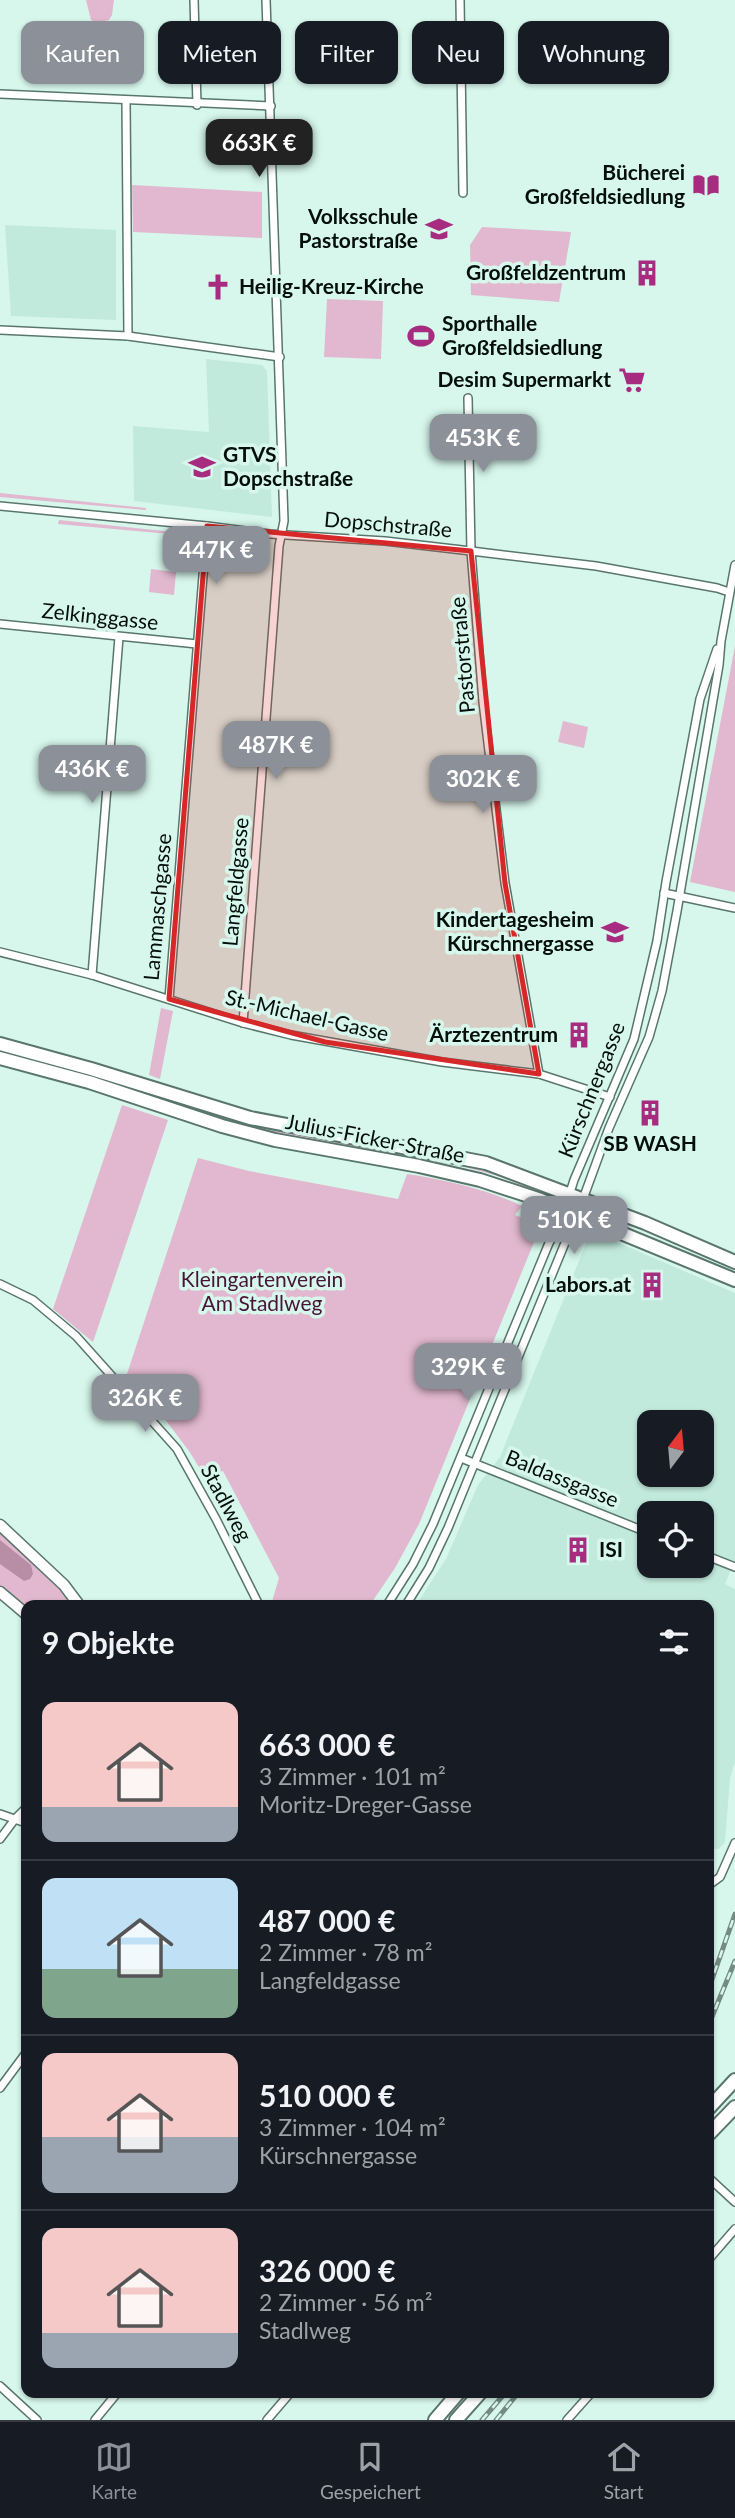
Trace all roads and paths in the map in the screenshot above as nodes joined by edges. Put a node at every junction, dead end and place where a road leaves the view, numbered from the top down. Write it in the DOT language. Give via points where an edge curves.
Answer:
graph roads {
  1 [pos="194,0"];
  2 [pos="266,0"];
  3 [pos="460,0"];
  4 [pos="0,94"];
  5 [pos="125,101"];
  6 [pos="197,104"];
  7 [pos="271,106"];
  8 [pos="463,193"];
  9 [pos="0,330"];
  10 [pos="128,336"];
  11 [pos="280,357"];
  12 [pos="468,398"];
  13 [pos="0,506"];
  14 [pos="207,526"];
  15 [pos="282,534"];
  16 [pos="471,551"];
  17 [pos="735,565"];
  18 [pos="729,592"];
  19 [pos="0,624"];
  20 [pos="119,637"];
  21 [pos="721,641"];
  22 [pos="197,645"];
  23 [pos="664,893"];
  24 [pos="680,896"];
  25 [pos="735,908"];
  26 [pos="0,952"];
  27 [pos="92,975"];
  28 [pos="169,999"];
  29 [pos="243,1023"];
  30 [pos="0,1044"];
  31 [pos="0,1058"];
  32 [pos="539,1074"];
  33 [pos="610,1097"];
  34 [pos="569,1194"];
  35 [pos="583,1199"];
  36 [pos="571,1212"];
  37 [pos="735,1262"];
  38 [pos="735,1280"];
  39 [pos="0,1284"];
  40 [pos="461,1458"];
  41 [pos="474,1463"];
  42 [pos="0,1525"];
  43 [pos="637,1528"];
  44 [pos="714,1559"];
  45 [pos="735,1567"];
  46 [pos="0,1592"];
  47 [pos="75,1600"];
  48 [pos="256,1600"];
  49 [pos="390,1600"];
  50 [pos="409,1600"];
  51 [pos="21,1610"];
  52 [pos="21,1813"];
  53 [pos="0,1814"];
  54 [pos="15,1819"];
  55 [pos="21,1821"];
  56 [pos="0,1839"];
  57 [pos="735,1843"];
  58 [pos="714,1881"];
  59 [pos="21,2060"];
  60 [pos="735,2080"];
  61 [pos="0,2088"];
  62 [pos="714,2103"];
  63 [pos="735,2107"];
  64 [pos="714,2129"];
  65 [pos="714,2183"];
  66 [pos="735,2202"];
  67 [pos="735,2229"];
  68 [pos="714,2253"];
  69 [pos="0,2386"];
  70 [pos="113,2398"];
  71 [pos="286,2398"];
  72 [pos="454,2398"];
  73 [pos="476,2398"];
  74 [pos="587,2398"];
  75 [pos="37,2420"];
  76 [pos="95,2420"];
  77 [pos="267,2420"];
  78 [pos="435,2420"];
  79 [pos="456,2420"];
  80 [pos="567,2420"];
  1 -- 6 [label="street"];
  2 -- 7 [label="street, Langfeldgasse"];
  3 -- 8 [label="street"];
  4 -- 5 [label="street"];
  5 -- 6 [label="street"];
  5 -- 10 [label="street"];
  6 -- 7 [label="street"];
  7 -- 11 [label="street, Langfeldgasse"];
  9 -- 10 [label="street"];
  10 -- 11 [label="street"];
  11 -- 15 [label="street, Langfeldgasse"];
  12 -- 16 [label="street, Pastorstraße"];
  13 -- 14 [label="street, Dopschstraße"];
  14 -- 15 [label="street, Dopschstraße"];
  14 -- 22 [label="street, Lammaschgasse"];
  15 -- 16 [label="street, Dopschstraße"];
  15 -- 29 [label="street, Langfeldgasse"];
  16 -- 18 [label="street, Dopschstraße" via="596,566"];
  16 -- 32 [label="street, Pastorstraße" via="505,883"];
  17 -- 18 [label="street, Kürschnergasse"];
  18 -- 21 [label="street, Kürschnergasse"];
  19 -- 20 [label="street, Zelkinggasse"];
  20 -- 22 [label="street, Zelkinggasse"];
  20 -- 27 [label="street"];
  21 -- 23 [label="street, Kürschnergasse" via="700,699"];
  21 -- 24 [label="street, Kürschnergasse"];
  22 -- 28 [label="street, Lammaschgasse"];
  23 -- 24 [label="street"];
  23 -- 33 [label="street, Kürschnergasse" via="634,1040"];
  24 -- 25 [label="street"];
  24 -- 35 [label="street, Kürschnergasse" via="649,1037"];
  26 -- 27 [label="street, St.-Michael-Gasse"];
  27 -- 28 [label="street, St.-Michael-Gasse"];
  28 -- 29 [label="street, St.-Michael-Gasse"];
  29 -- 32 [label="street, St.-Michael-Gasse" via="442,1062"];
  30 -- 34 [label="main road, Julius-Ficker-Straße" via="238,1115 486,1163"];
  31 -- 36 [label="main road, Julius-Ficker-Straße" via="222,1126 468,1177"];
  32 -- 33 [label="street, St.-Michael-Gasse"];
  33 -- 34 [label="street, Kürschnergasse"];
  34 -- 35 [label="main road, Julius-Ficker-Straße"];
  34 -- 36 [label="street, Kürschnergasse"];
  35 -- 36 [label="street, Kürschnergasse"];
  35 -- 37 [label="main road, Julius-Ficker-Straße"];
  36 -- 38 [label="main road, Julius-Ficker-Straße"];
  36 -- 40 [label="street, Kürschnergasse" via="549,1244"];
  36 -- 41 [label="street, Kürschnergasse"];
  39 -- 48 [label="street, Stadlweg" via="33,1300 76,1336 177,1449"];
  40 -- 41 [label="street, Baldassgasse"];
  40 -- 49 [label="street, Kürschnergasse" via="422,1546"];
  41 -- 43 [label="street, Baldassgasse"];
  41 -- 50 [label="street, Kürschnergasse" via="448,1528"];
  42 -- 47 [label="street"];
  44 -- 45 [label="street"];
  46 -- 51 [label="street"];
  52 -- 54 [label="street"];
  53 -- 54 [label="street"];
  54 -- 55 [label="street"];
  54 -- 56 [label="street"];
  57 -- 58 [label="street"];
  59 -- 61 [label="street"];
  60 -- 62 [label="main road"];
  63 -- 64 [label="main road"];
  65 -- 66 [label="street"];
  67 -- 68 [label="street"];
  69 -- 75 [label="street"];
  70 -- 76 [label="street"];
  71 -- 77 [label="street"];
  72 -- 78 [label="main road"];
  73 -- 79 [label="main road"];
  74 -- 80 [label="street"];
}
